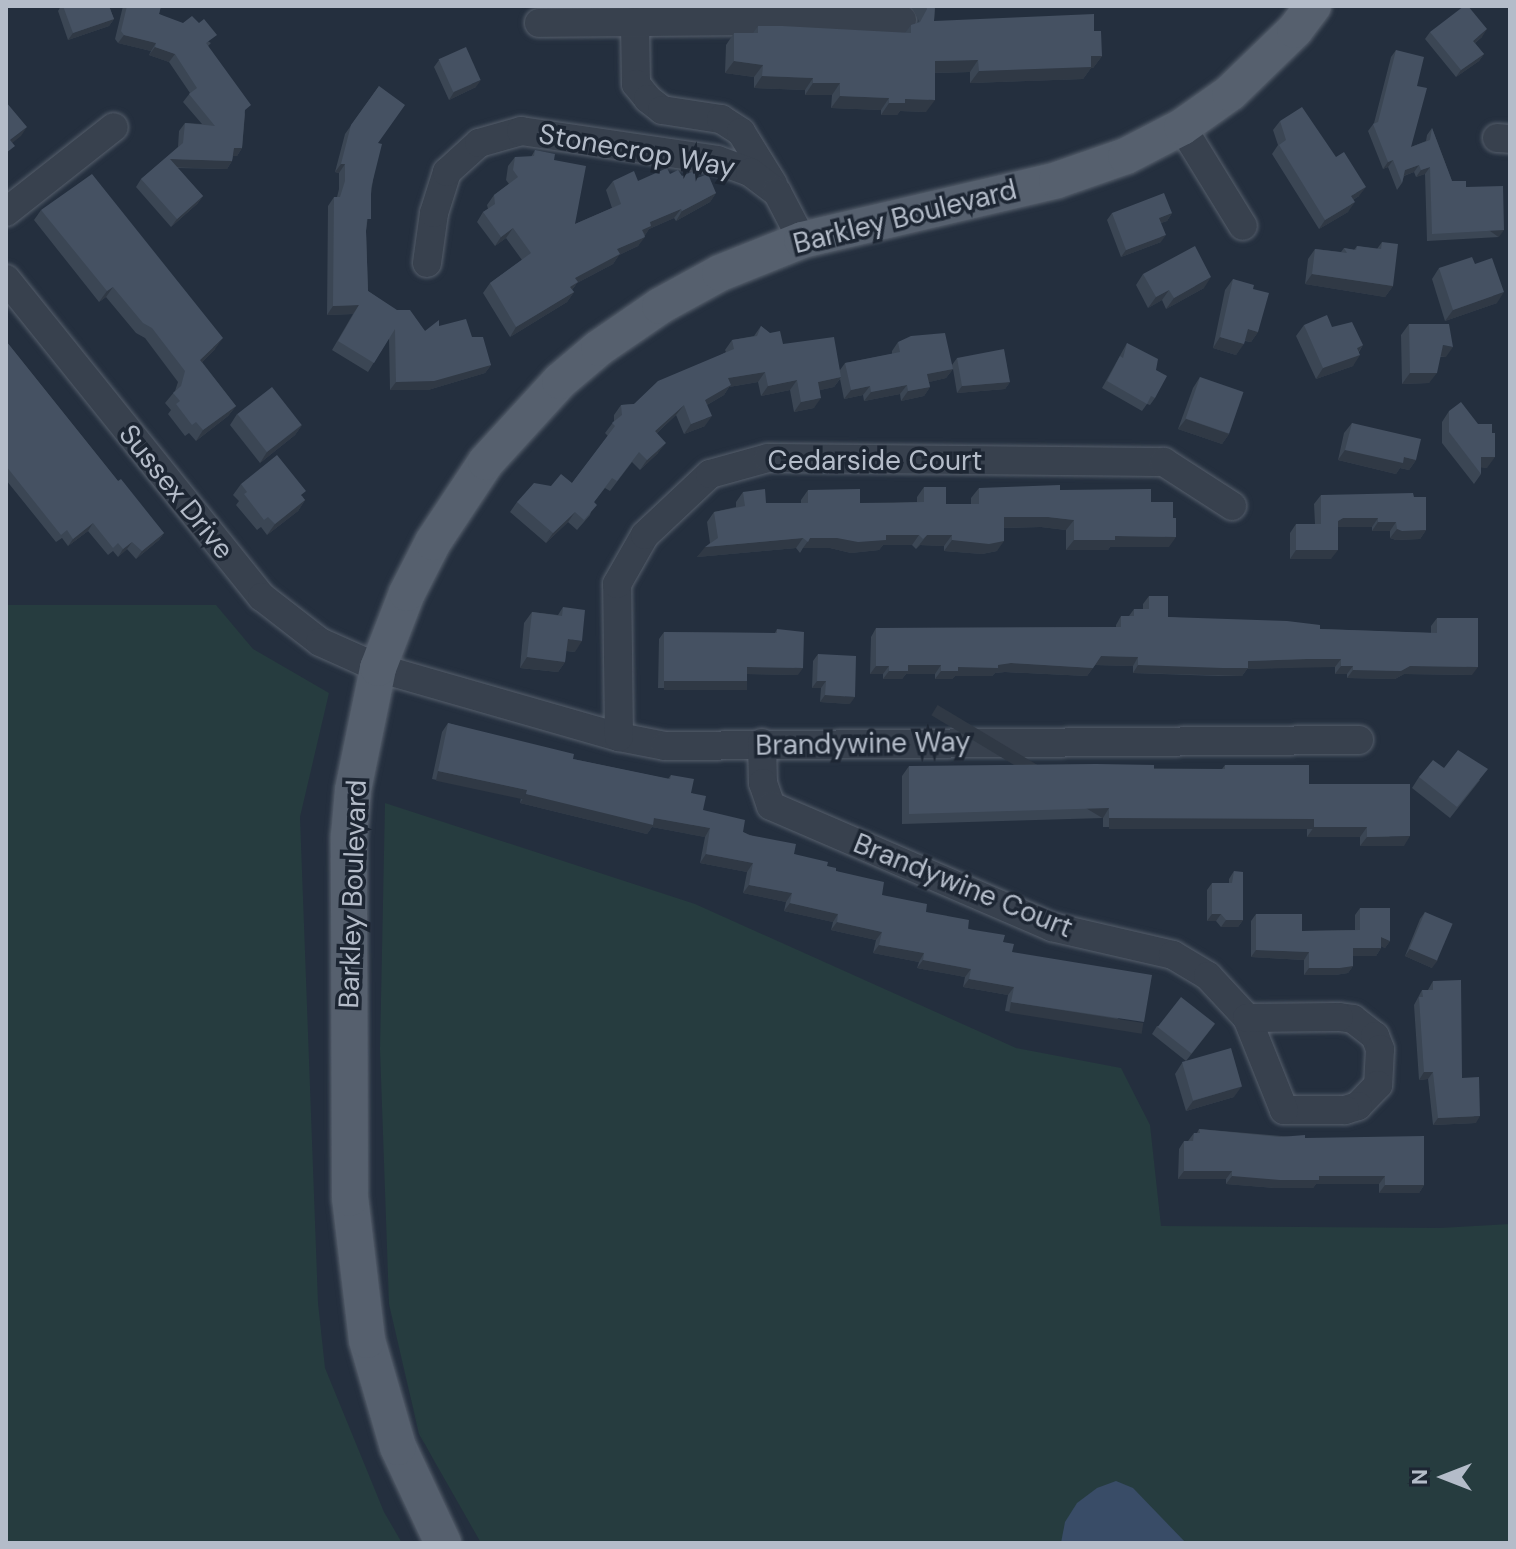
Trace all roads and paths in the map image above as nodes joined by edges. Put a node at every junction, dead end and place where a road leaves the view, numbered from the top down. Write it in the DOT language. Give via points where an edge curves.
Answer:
graph roads {
  1 [pos="1313,6"];
  2 [pos="902,20"];
  3 [pos="635,22"];
  4 [pos="539,23"];
  5 [pos="114,127"];
  6 [pos="1182,127"];
  7 [pos="777,192"];
  8 [pos="6,212"];
  9 [pos="1243,226"];
  10 [pos="802,240"];
  11 [pos="427,263"];
  12 [pos="6,279"];
  13 [pos="1232,506"];
  14 [pos="378,668"];
  15 [pos="619,737"];
  16 [pos="1359,740"];
  17 [pos="762,743"];
  18 [pos="1247,1018"];
  19 [pos="443,1543"];
  1 -- 6 [label="main road, Barkley Boulevard" via="1255,71"];
  2 -- 3 [label="street"];
  3 -- 4 [label="street"];
  3 -- 7 [label="street" via="636,84 648,99 662,110 721,119 741,132"];
  5 -- 8 [label="street"];
  6 -- 9 [label="street"];
  6 -- 10 [label="main road, Barkley Boulevard" via="1126,156 1057,180"];
  7 -- 10 [label="street, Stonecrop Way"];
  7 -- 11 [label="street, Stonecrop Way" via="750,172 717,160 521,131 479,143 447,172"];
  10 -- 14 [label="main road, Barkley Boulevard" via="720,273 660,306 560,381 459,499 407,593"];
  12 -- 14 [label="street, Sussex Drive" via="262,597 320,642"];
  13 -- 15 [label="street, Cedarside Court" via="1164,462 768,458 710,474 645,535 617,584"];
  14 -- 15 [label="street, Brandywine Way"];
  14 -- 19 [label="main road, Barkley Boulevard" via="359,745 349,836 350,1198 367,1340 398,1447"];
  15 -- 17 [label="street, Brandywine Way" via="665,746"];
  16 -- 17 [label="street, Brandywine Way"];
  17 -- 18 [label="street, Brandywine Court" via="763,783 771,806 1052,927 1173,955 1216,982"];
  18 -- 18 [label="street, Brandywine Court" via="1284,1110 1345,1110 1358,1106 1378,1085 1380,1049 1367,1026 1353,1019"];
}
